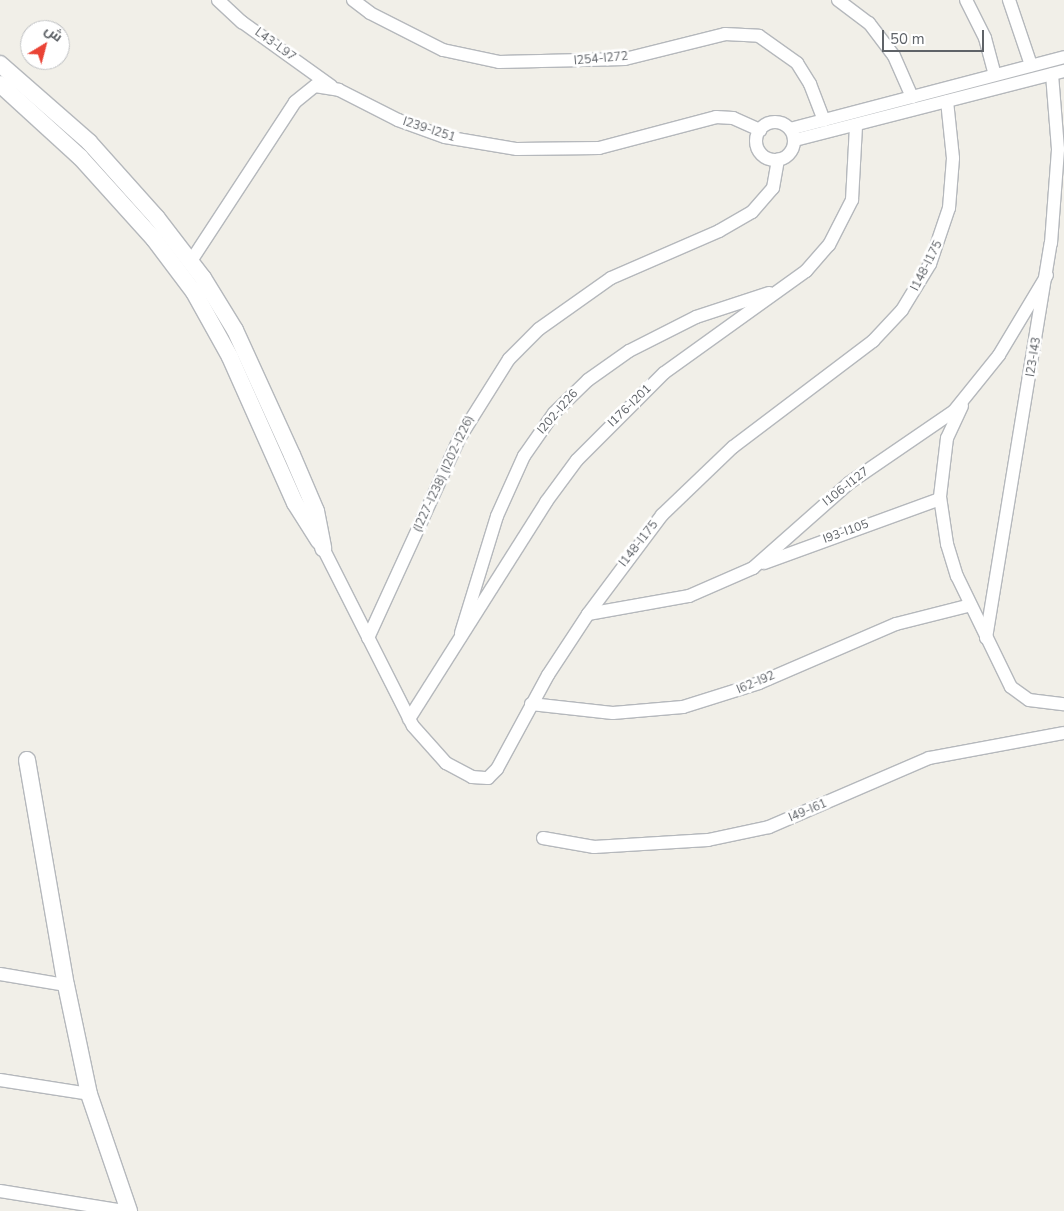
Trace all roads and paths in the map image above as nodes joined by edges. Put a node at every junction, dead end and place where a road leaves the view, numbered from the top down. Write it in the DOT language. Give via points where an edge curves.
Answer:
graph roads {
  1 [pos="218,0"];
  2 [pos="353,0"];
  3 [pos="838,0"];
  4 [pos="966,0"];
  5 [pos="1009,0"];
  6 [pos="1064,57"];
  7 [pos="0,64"];
  8 [pos="1031,65"];
  9 [pos="1058,73"];
  10 [pos="995,75"];
  11 [pos="0,84"];
  12 [pos="334,88"];
  13 [pos="912,97"];
  14 [pos="947,101"];
  15 [pos="824,120"];
  16 [pos="856,124"];
  17 [pos="760,130"];
  18 [pos="793,134"];
  19 [pos="778,160"];
  20 [pos="185,266"];
  21 [pos="1047,275"];
  22 [pos="780,289"];
  23 [pos="967,397"];
  24 [pos="940,499"];
  25 [pos="323,548"];
  26 [pos="753,568"];
  27 [pos="971,605"];
  28 [pos="588,614"];
  29 [pos="368,638"];
  30 [pos="986,638"];
  31 [pos="457,646"];
  32 [pos="532,704"];
  33 [pos="1064,704"];
  34 [pos="409,719"];
  35 [pos="1064,733"];
  36 [pos="27,760"];
  37 [pos="543,838"];
  38 [pos="0,974"];
  39 [pos="66,985"];
  40 [pos="0,1080"];
  41 [pos="89,1094"];
  42 [pos="0,1191"];
  43 [pos="125,1211"];
  44 [pos="129,1211"];
  1 -- 12 [label="street, L43-L97" via="242,22"];
  2 -- 15 [label="street, I254-I272" via="370,13 443,50 499,62 625,59 724,34 759,36 797,63 810,84"];
  3 -- 13 [label="street" via="868,23 894,56"];
  4 -- 10 [label="street" via="985,38"];
  5 -- 8 [label="street"];
  6 -- 8 [label="street"];
  7 -- 20 [label="street" via="89,142"];
  8 -- 10 [label="street"];
  9 -- 14 [label="street"];
  9 -- 21 [label="street, I23-I43" via="1058,149"];
  10 -- 13 [label="street"];
  11 -- 20 [label="street" via="80,157"];
  12 -- 17 [label="street, I239-I251" via="422,130 464,141 517,149 599,148 716,117 737,119"];
  12 -- 20 [label="street, I239-I251" via="309,88 295,102"];
  13 -- 15 [label="street"];
  14 -- 16 [label="street"];
  14 -- 28 [label="street, I148-I175" via="953,158 949,208 930,264 902,310 873,341 750,432 687,487 637,546"];
  15 -- 18 [label="street"];
  16 -- 18 [label="street"];
  16 -- 22 [label="street, I176-I201" via="854,188 848,211 830,245 817,261"];
  17 -- 18 [label="street" via="773,122 784,123"];
  17 -- 19 [label="street" via="756,141 758,149 766,157"];
  18 -- 19 [label="street" via="789,155"];
  19 -- 29 [label="street, (I227-I238) (I202-I226)" via="773,188 752,212 719,231 612,278 539,329 509,359 475,408 460,437"];
  20 -- 25 [label="street" via="235,330 310,494"];
  21 -- 23 [label="street, I106-I127" via="999,355"];
  21 -- 30 [label="street, I23-I43"];
  22 -- 31 [label="street, I176-I201" via="664,373 577,460 546,502"];
  22 -- 31 [label="street, I202-I226" via="696,317 652,338 588,380 554,413 524,456 497,516"];
  23 -- 24 [label="street" via="948,438"];
  23 -- 26 [label="street, I106-I127" via="935,425 849,483"];
  24 -- 26 [label="street, I93-I105"];
  24 -- 27 [label="street" via="947,544"];
  25 -- 29 [label="street, I148-I175"];
  26 -- 28 [label="street, I106-I127" via="689,596"];
  27 -- 30 [label="street"];
  27 -- 32 [label="street, I62-I92" via="896,624 758,683 683,707 613,713"];
  28 -- 32 [label="street, I148-I175"];
  29 -- 34 [label="street, I148-I175"];
  30 -- 33 [label="street" via="1003,675 1016,693 1036,702"];
  31 -- 34 [label="street, I176-I201"];
  32 -- 34 [label="street, I148-I175" via="497,769 485,778 472,777 446,764"];
  35 -- 37 [label="street, I49-I61" via="930,758 769,827 708,840 594,847"];
  36 -- 39 [label="street"];
  38 -- 39 [label="street"];
  39 -- 41 [label="street"];
  40 -- 41 [label="street"];
  41 -- 44 [label="street"];
  42 -- 43 [label="street"];
}
